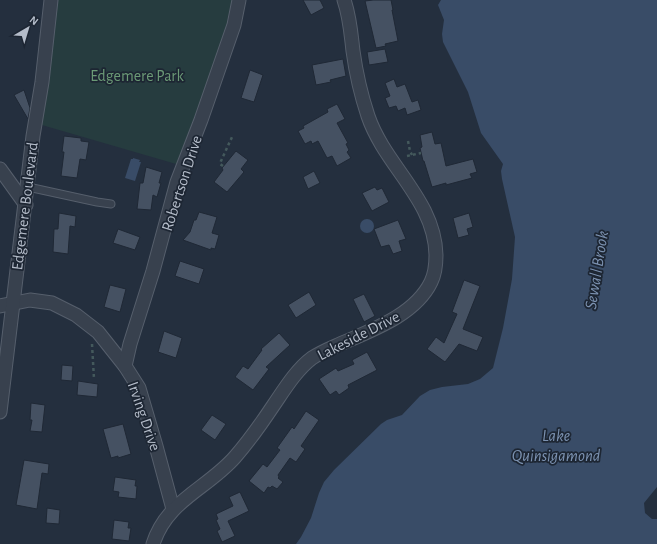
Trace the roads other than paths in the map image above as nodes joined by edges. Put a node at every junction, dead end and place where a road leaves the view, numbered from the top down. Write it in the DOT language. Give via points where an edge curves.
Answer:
graph roads {
  1 [pos="51,0"];
  2 [pos="239,0"];
  3 [pos="344,0"];
  4 [pos="0,169"];
  5 [pos="28,188"];
  6 [pos="111,204"];
  7 [pos="26,205"];
  8 [pos="6,305"];
  9 [pos="125,366"];
  10 [pos="0,412"];
  11 [pos="173,509"];
  12 [pos="153,544"];
  1 -- 5 [label="street, Edgemere Boulevard"];
  2 -- 9 [label="street, Robertson Drive" via="234,25 202,120 177,182"];
  3 -- 11 [label="street, Lakeside Drive" via="359,84 368,118 386,151 422,205 433,232 436,258 432,282 418,300 399,315 312,358 291,380 235,457 211,480"];
  4 -- 7 [label="street"];
  5 -- 6 [label="lane"];
  5 -- 7 [label="street, Edgemere Boulevard"];
  7 -- 8 [label="street, Edgemere Boulevard"];
  8 -- 9 [label="street, Irving Drive" via="30,300 52,303 76,315 98,332"];
  8 -- 10 [label="street, Edgemere Boulevard" via="7,361"];
  9 -- 11 [label="street, Irving Drive" via="139,388"];
  11 -- 12 [label="street, Lakeside Drive" via="161,524"];
}
